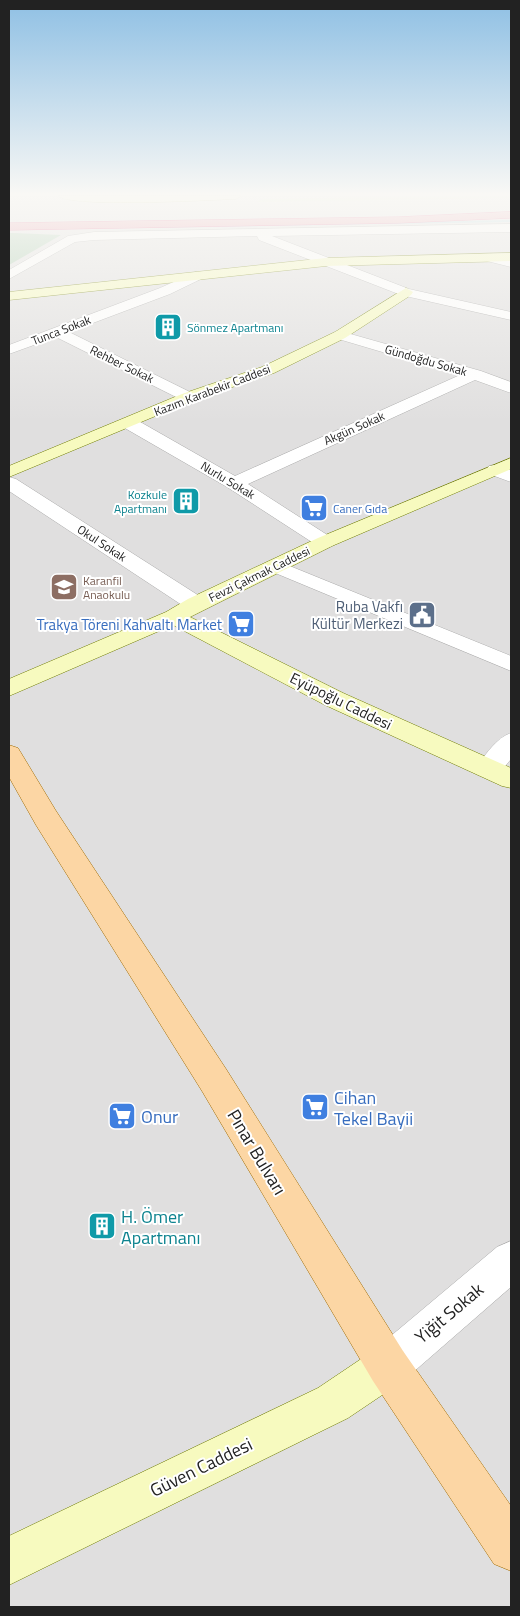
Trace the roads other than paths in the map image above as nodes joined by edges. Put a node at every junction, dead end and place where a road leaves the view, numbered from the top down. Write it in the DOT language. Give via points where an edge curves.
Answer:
graph roads {
  1 [pos="239,271"];
  2 [pos="351,271"];
  3 [pos="196,276"];
  4 [pos="406,292"];
  5 [pos="9,296"];
  6 [pos="511,316"];
  7 [pos="55,332"];
  8 [pos="340,335"];
  9 [pos="9,350"];
  10 [pos="475,374"];
  11 [pos="511,388"];
  12 [pos="188,397"];
  13 [pos="128,423"];
  14 [pos="506,470"];
  15 [pos="9,472"];
  16 [pos="9,482"];
  17 [pos="234,483"];
  18 [pos="325,542"];
  19 [pos="275,566"];
  20 [pos="196,604"];
  21 [pos="174,617"];
  22 [pos="511,664"];
  23 [pos="9,688"];
  24 [pos="511,742"];
  25 [pos="9,754"];
  26 [pos="500,774"];
  27 [pos="511,1261"];
  28 [pos="388,1366"];
  29 [pos="511,1547"];
  30 [pos="9,1561"];
  1 -- 3 [label="street"];
  2 -- 4 [label="street"];
  3 -- 5 [label="street"];
  3 -- 7 [label="street, Tunca Sokak"];
  4 -- 6 [label="street"];
  4 -- 8 [label="street, Kazım Karabekir Caddesi"];
  7 -- 9 [label="street, Tunca Sokak"];
  7 -- 12 [label="street, Rehber Sokak"];
  8 -- 10 [label="street, Gündoğdu Sokak"];
  8 -- 12 [label="street, Kazım Karabekir Caddesi" via="268,370"];
  10 -- 11 [label="street, Gündoğdu Sokak"];
  10 -- 17 [label="street, Akgün Sokak"];
  12 -- 13 [label="street, Kazım Karabekir Caddesi"];
  13 -- 15 [label="street, Kazım Karabekir Caddesi"];
  13 -- 17 [label="street, Nurlu Sokak"];
  14 -- 18 [label="street, Fevzi Çakmak Caddesi"];
  16 -- 20 [label="street, Okul Sokak"];
  17 -- 18 [label="street, Nurlu Sokak"];
  18 -- 19 [label="street, Fevzi Çakmak Caddesi"];
  19 -- 20 [label="street, Fevzi Çakmak Caddesi"];
  19 -- 22 [label="street"];
  20 -- 21 [label="street, Fevzi Çakmak Caddesi"];
  21 -- 23 [label="street, Fevzi Çakmak Caddesi"];
  21 -- 26 [label="street, Eyüpoğlu Caddesi" via="334,699"];
  24 -- 26 [label="street"];
  25 -- 28 [label="main road, Pınar Bulvarı" via="46,818 214,1080"];
  27 -- 28 [label="street, Yiğit Sokak"];
  28 -- 29 [label="main road, Pınar Bulvarı"];
  28 -- 30 [label="street, Güven Caddesi" via="333,1403"];
}
